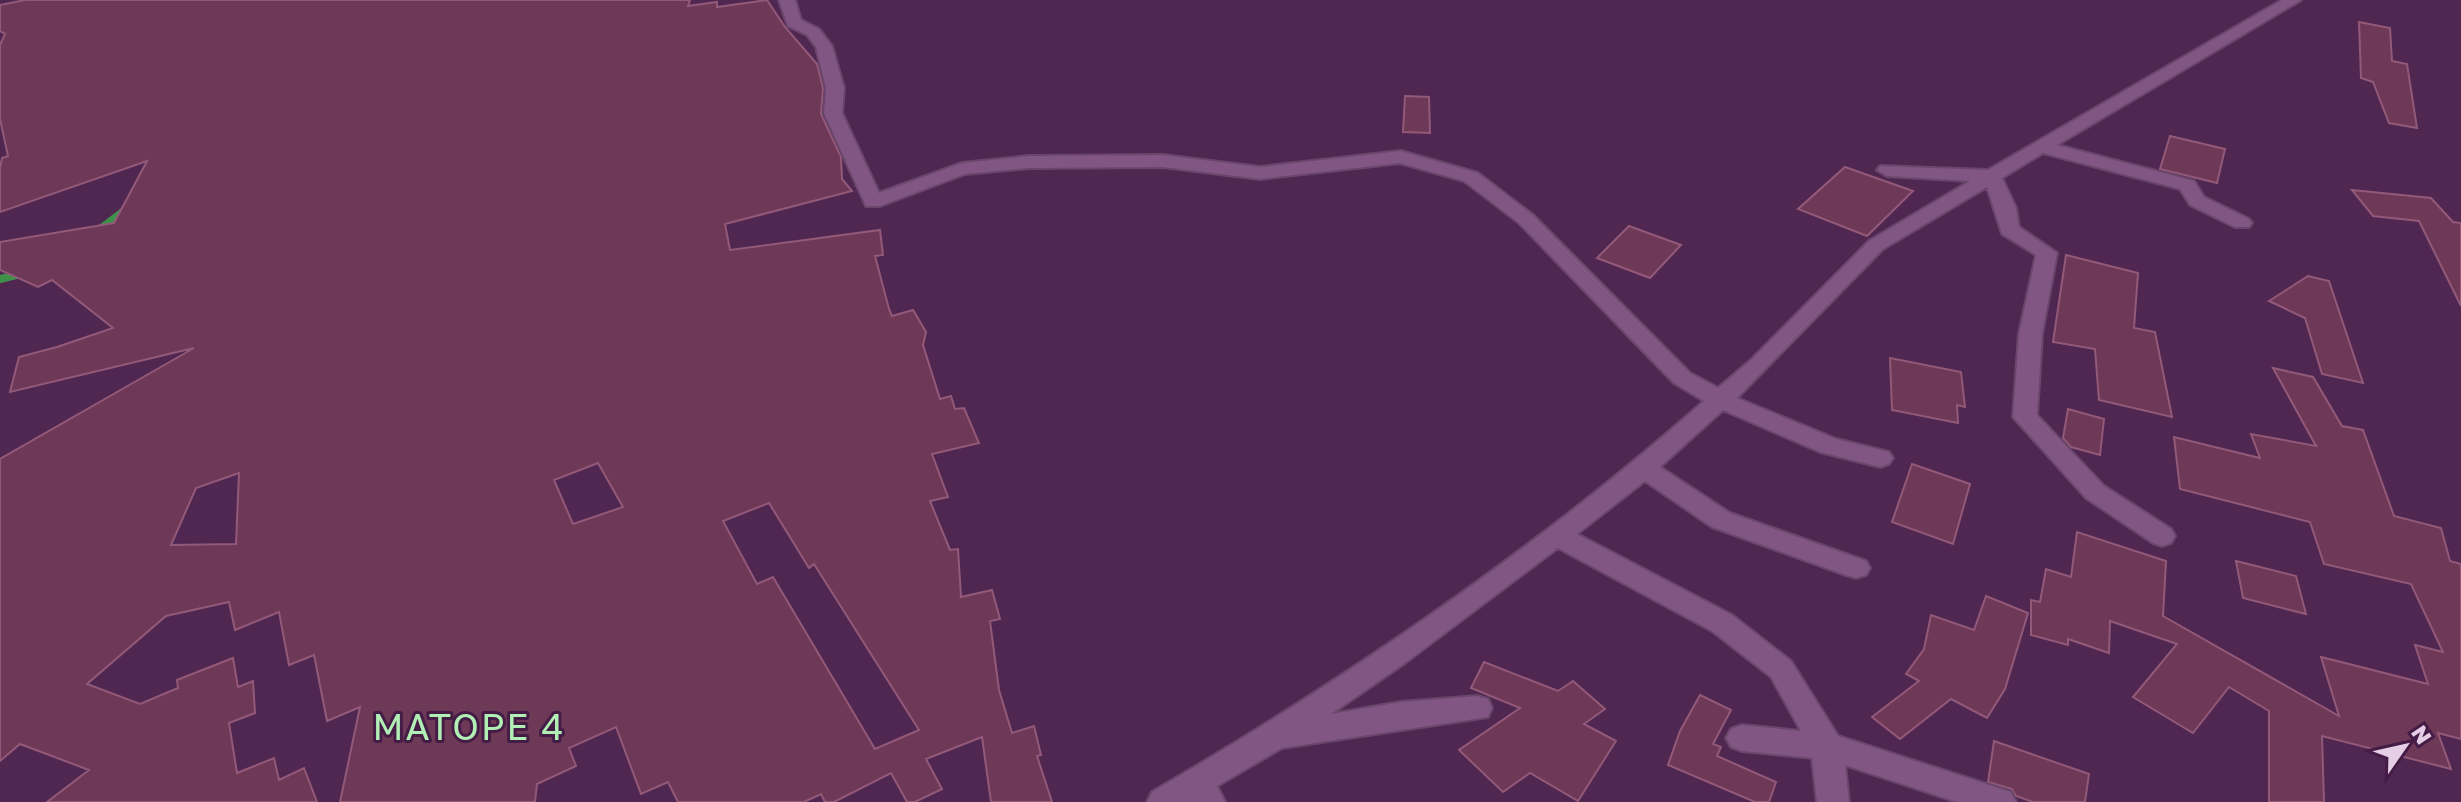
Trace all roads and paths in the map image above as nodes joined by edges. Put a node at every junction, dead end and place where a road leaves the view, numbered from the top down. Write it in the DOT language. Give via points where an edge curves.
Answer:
graph roads {
  1 [pos="787,0"];
  2 [pos="2293,0"];
  3 [pos="2040,146"];
  4 [pos="1887,170"];
  5 [pos="1992,176"];
  6 [pos="2242,223"];
  7 [pos="1721,400"];
  8 [pos="1880,458"];
  9 [pos="1643,468"];
  10 [pos="1557,535"];
  11 [pos="2162,536"];
  12 [pos="1856,568"];
  13 [pos="1477,708"];
  14 [pos="1273,737"];
  15 [pos="1742,738"];
  16 [pos="1827,746"];
  17 [pos="1203,791"];
  18 [pos="1163,802"];
  19 [pos="1833,802"];
  20 [pos="2000,802"];
  1 -- 7 [label="street" via="794,23 813,32 824,46 835,88 833,113 873,202 962,169 1029,162 1163,161 1260,173 1401,157 1471,177 1526,219 1682,378"];
  2 -- 3 [label="street"];
  3 -- 5 [label="street"];
  3 -- 6 [label="street" via="2187,185 2197,201"];
  4 -- 5 [label="street"];
  5 -- 7 [label="street" via="1876,245"];
  5 -- 11 [label="street" via="2009,230 2047,253 2032,312 2025,417 2095,492"];
  7 -- 8 [label="street" via="1829,446"];
  7 -- 9 [label="street"];
  9 -- 10 [label="street"];
  9 -- 12 [label="street" via="1721,520"];
  10 -- 14 [label="street"];
  10 -- 16 [label="street" via="1722,623 1781,669"];
  13 -- 14 [label="street"];
  14 -- 17 [label="street"];
  15 -- 16 [label="street"];
  16 -- 19 [label="street"];
  16 -- 20 [label="street"];
  17 -- 18 [label="street"];
}
